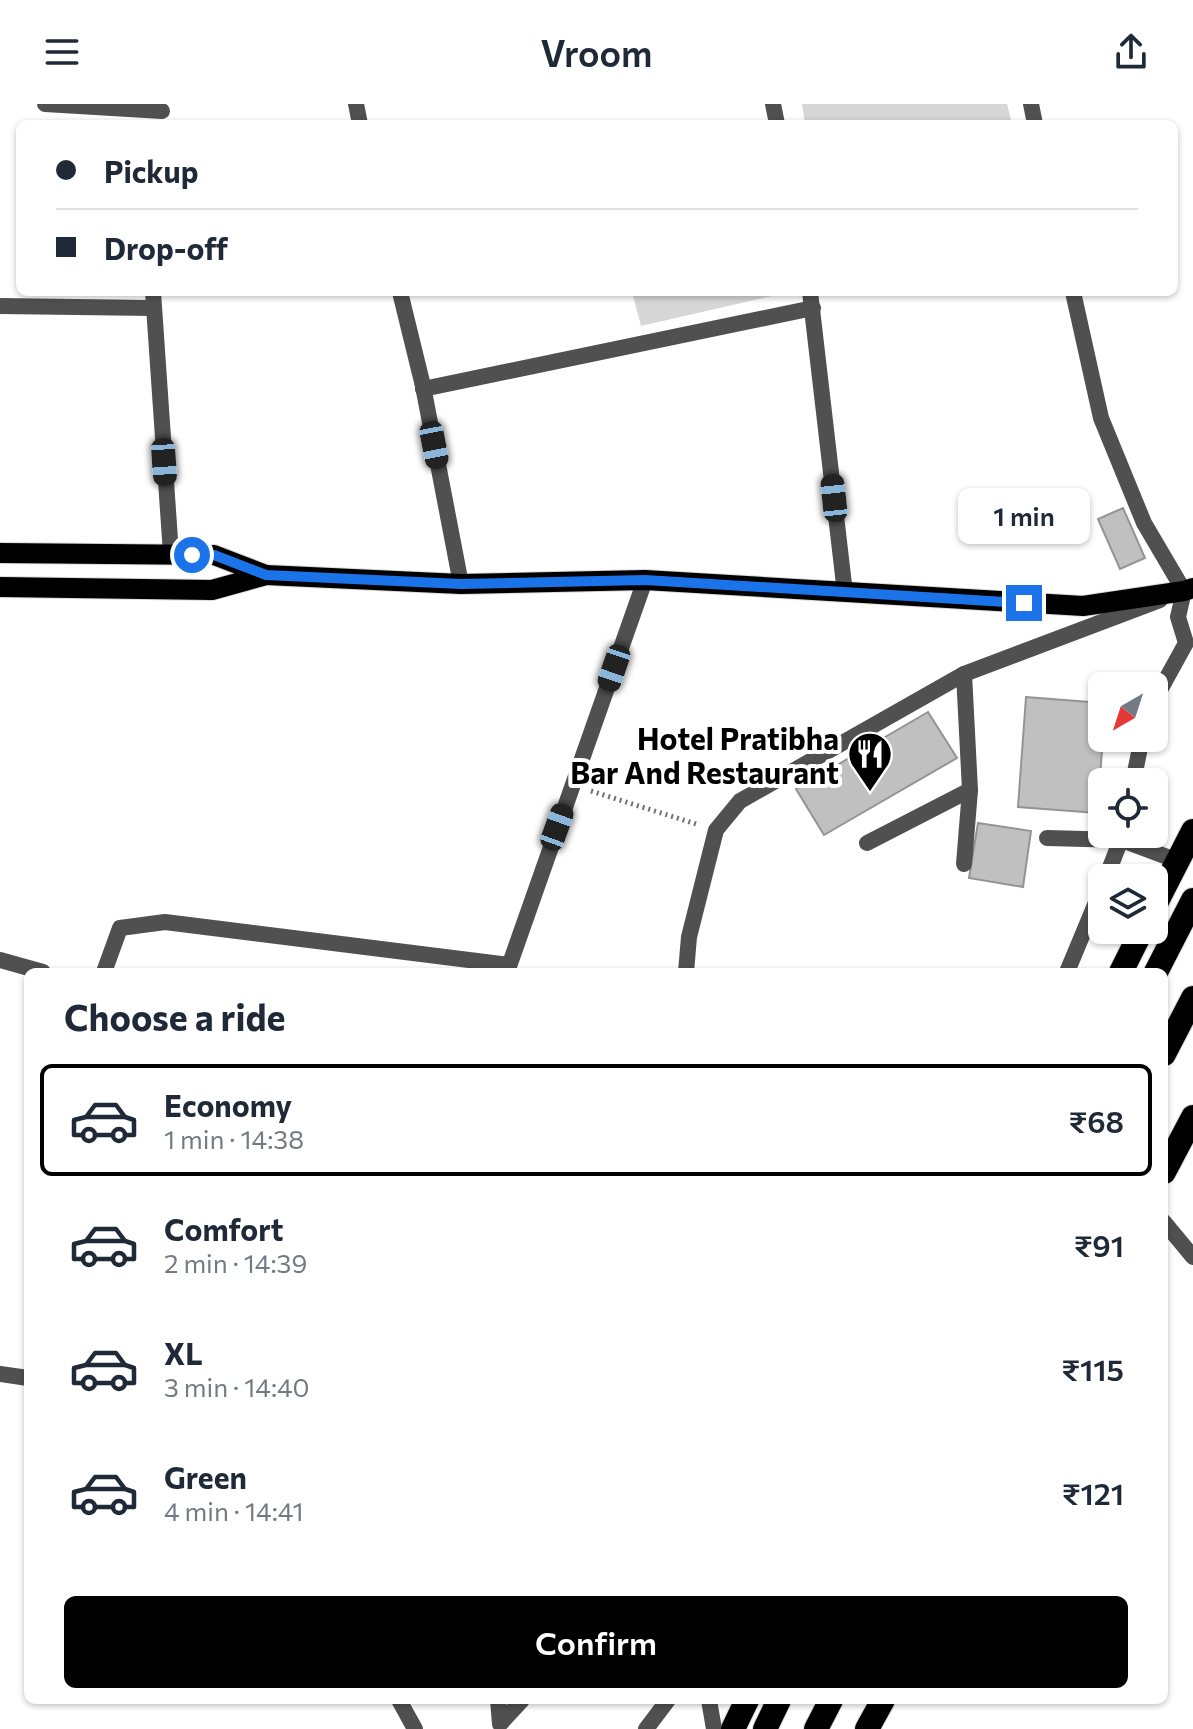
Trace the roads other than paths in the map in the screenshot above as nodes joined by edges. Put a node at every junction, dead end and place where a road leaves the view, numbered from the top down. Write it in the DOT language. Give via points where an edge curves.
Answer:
graph roads {
  1 [pos="45,104"];
  2 [pos="161,113"];
  3 [pos="401,296"];
  4 [pos="1074,296"];
  5 [pos="153,300"];
  6 [pos="812,300"];
  7 [pos="0,306"];
  8 [pos="423,389"];
  9 [pos="0,553"];
  10 [pos="171,554"];
  11 [pos="266,575"];
  12 [pos="645,580"];
  13 [pos="461,584"];
  14 [pos="0,587"];
  15 [pos="1188,590"];
  16 [pos="845,593"];
  17 [pos="964,674"];
  18 [pos="1168,676"];
  19 [pos="970,790"];
  20 [pos="1193,831"];
  21 [pos="1088,837"];
  22 [pos="1047,838"];
  23 [pos="867,843"];
  24 [pos="1148,848"];
  25 [pos="1178,861"];
  26 [pos="964,864"];
  27 [pos="1168,880"];
  28 [pos="1193,900"];
  29 [pos="1088,922"];
  30 [pos="1135,944"];
  31 [pos="0,960"];
  32 [pos="29,968"];
  33 [pos="105,968"];
  34 [pos="508,968"];
  35 [pos="686,968"];
  36 [pos="1069,968"];
  37 [pos="1123,968"];
  38 [pos="1158,968"];
  39 [pos="1193,998"];
  40 [pos="1168,1046"];
  41 [pos="1193,1117"];
  42 [pos="1168,1164"];
  43 [pos="1168,1227"];
  44 [pos="1193,1257"];
  45 [pos="0,1374"];
  46 [pos="24,1377"];
  47 [pos="401,1704"];
  48 [pos="498,1704"];
  49 [pos="519,1704"];
  50 [pos="665,1704"];
  51 [pos="710,1704"];
  52 [pos="745,1704"];
  53 [pos="777,1704"];
  54 [pos="829,1704"];
  55 [pos="881,1704"];
  56 [pos="501,1726"];
  57 [pos="415,1729"];
  58 [pos="646,1729"];
  59 [pos="714,1729"];
  60 [pos="733,1729"];
  61 [pos="765,1729"];
  62 [pos="816,1729"];
  63 [pos="867,1729"];
  1 -- 2 [label="street"];
  3 -- 8 [label="street"];
  4 -- 15 [label="street" via="1101,418 1144,523"];
  5 -- 7 [label="street"];
  5 -- 10 [label="street"];
  6 -- 8 [label="street"];
  6 -- 16 [label="street"];
  8 -- 13 [label="street"];
  9 -- 10 [label="main road"];
  10 -- 11 [label="main road" via="214,555"];
  11 -- 13 [label="main road"];
  11 -- 14 [label="main road" via="212,590"];
  12 -- 13 [label="main road"];
  12 -- 16 [label="main road"];
  12 -- 34 [label="street"];
  15 -- 16 [label="main road" via="1083,606"];
  15 -- 17 [label="street"];
  15 -- 18 [label="street" via="1178,617 1186,643"];
  17 -- 19 [label="street"];
  17 -- 35 [label="street" via="740,801 716,830"];
  19 -- 23 [label="street"];
  19 -- 26 [label="street"];
  20 -- 25 [label="highway"];
  21 -- 22 [label="street"];
  24 -- 25 [label="street"];
  25 -- 27 [label="highway"];
  28 -- 38 [label="highway"];
  29 -- 36 [label="street"];
  30 -- 37 [label="highway"];
  31 -- 32 [label="street"];
  33 -- 34 [label="street" via="120,928 165,922"];
  39 -- 40 [label="highway"];
  41 -- 42 [label="highway"];
  43 -- 44 [label="street"];
  45 -- 46 [label="street"];
  47 -- 57 [label="street"];
  48 -- 56 [label="street"];
  49 -- 56 [label="street"];
  50 -- 58 [label="street"];
  51 -- 59 [label="street"];
  52 -- 60 [label="highway"];
  53 -- 61 [label="highway"];
  54 -- 62 [label="highway"];
  55 -- 63 [label="highway"];
}
